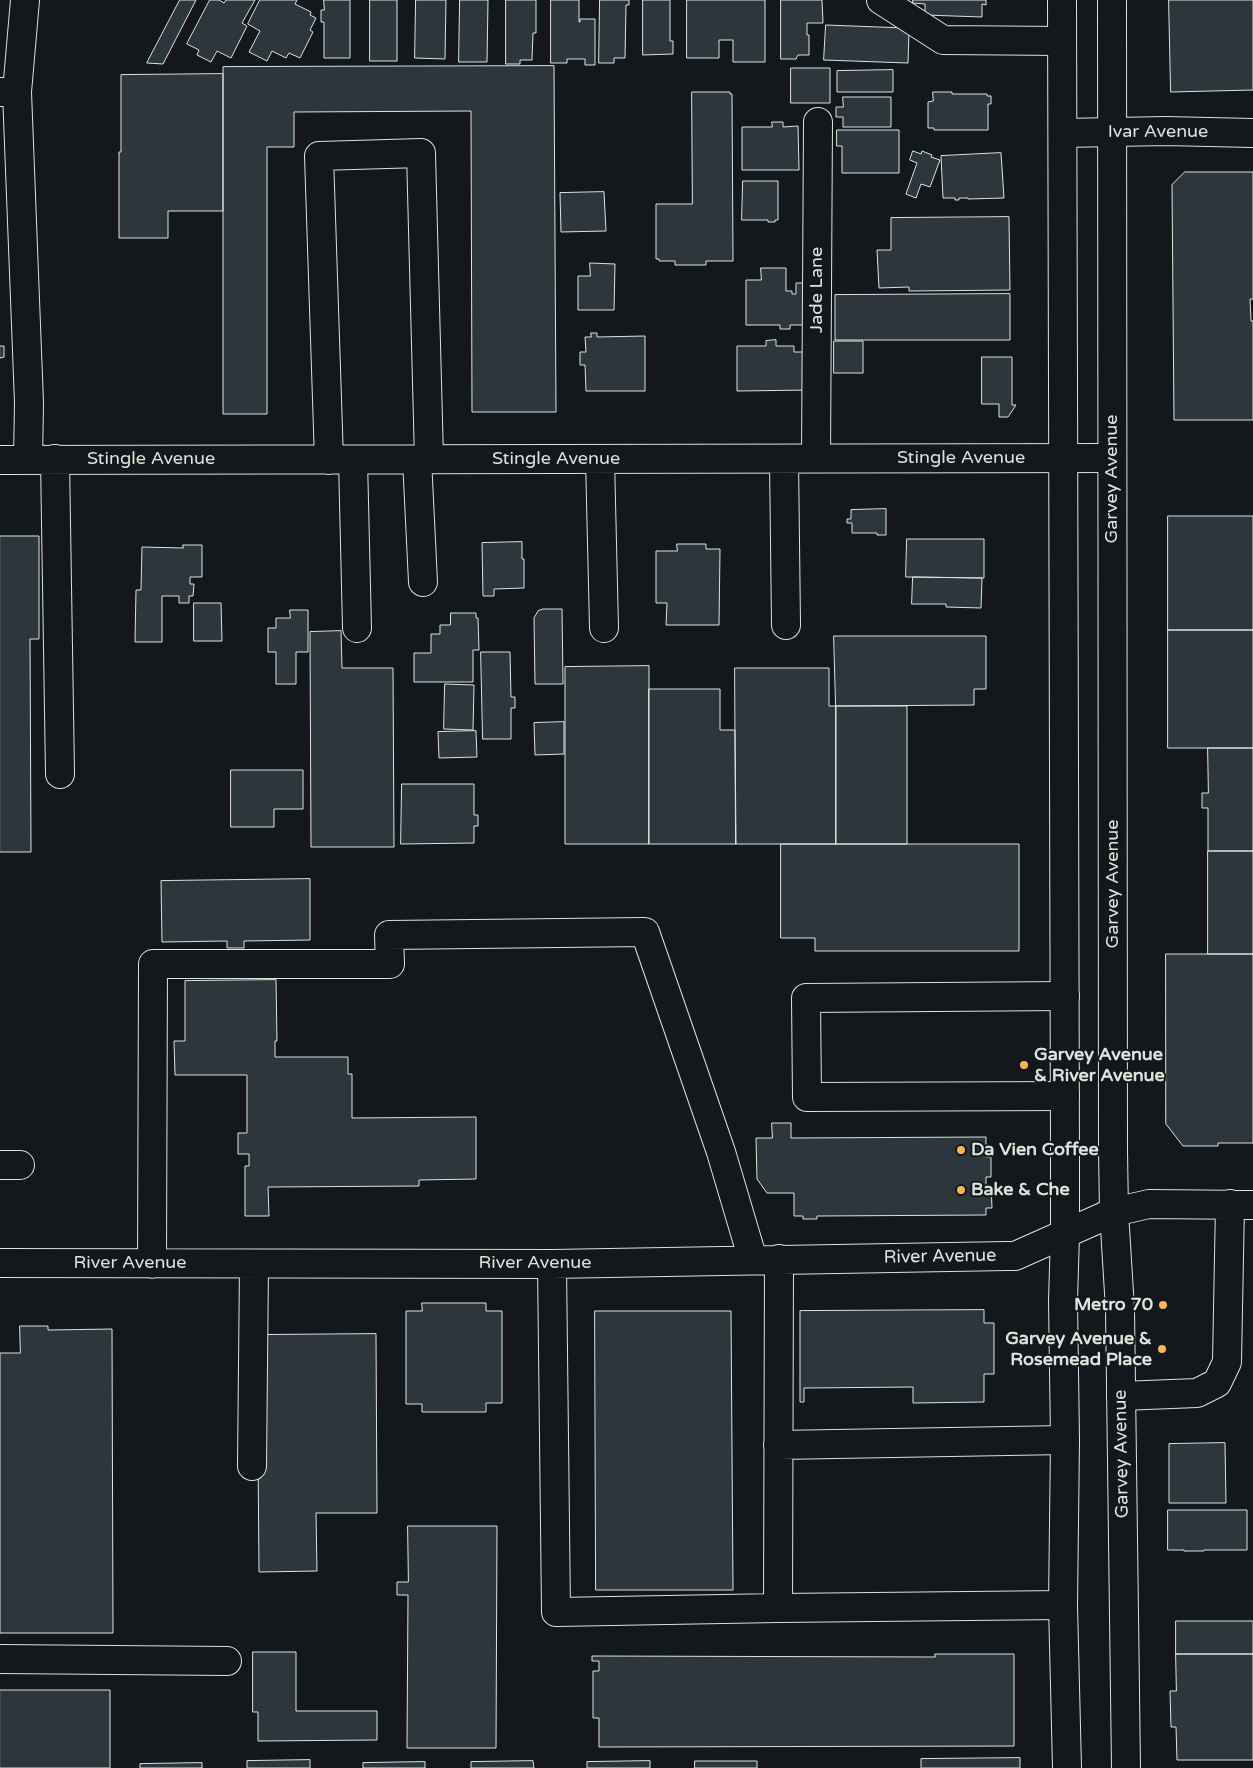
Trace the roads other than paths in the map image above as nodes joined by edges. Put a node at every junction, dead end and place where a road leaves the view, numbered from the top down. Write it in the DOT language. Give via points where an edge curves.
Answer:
graph roads {
  1 [pos="25,0"];
  2 [pos="881,0"];
  3 [pos="1062,0"];
  4 [pos="1112,0"];
  5 [pos="1062,41"];
  6 [pos="9,92"];
  7 [pos="818,122"];
  8 [pos="1112,132"];
  9 [pos="1063,133"];
  10 [pos="1253,133"];
  11 [pos="816,458"];
  12 [pos="1064,458"];
  13 [pos="1112,458"];
  14 [pos="600,459"];
  15 [pos="784,459"];
  16 [pos="0,460"];
  17 [pos="42,460"];
  18 [pos="341,460"];
  19 [pos="423,460"];
  20 [pos="423,582"];
  21 [pos="786,625"];
  22 [pos="356,628"];
  23 [pos="604,628"];
  24 [pos="60,774"];
  25 [pos="1065,996"];
  26 [pos="1065,1096"];
  27 [pos="1241,1205"];
  28 [pos="1114,1212"];
  29 [pos="1066,1234"];
  30 [pos="766,1260"];
  31 [pos="0,1263"];
  32 [pos="152,1264"];
  33 [pos="254,1264"];
  34 [pos="552,1264"];
  35 [pos="1121,1396"];
  36 [pos="1066,1440"];
  37 [pos="778,1445"];
  38 [pos="252,1466"];
  39 [pos="1063,1605"];
  40 [pos="778,1608"];
  41 [pos="0,1659"];
  42 [pos="227,1661"];
  43 [pos="1067,1768"];
  44 [pos="1126,1768"];
  1 -- 6 [label="main road"];
  2 -- 5 [label="main road" via="943,40"];
  3 -- 5 [label="main road"];
  4 -- 8 [label="main road, Garvey Avenue"];
  5 -- 9 [label="main road"];
  6 -- 17 [label="main road" via="29,403"];
  7 -- 11 [label="main road, Jade Lane"];
  8 -- 9 [label="main road, Ivar Avenue"];
  8 -- 10 [label="main road, Ivar Avenue"];
  8 -- 13 [label="main road, Garvey Avenue"];
  9 -- 12 [label="main road"];
  11 -- 12 [label="main road, Stingle Avenue"];
  11 -- 15 [label="main road, Stingle Avenue"];
  12 -- 13 [label="main road, Stingle Avenue"];
  12 -- 25 [label="main road"];
  13 -- 28 [label="main road, Garvey Avenue"];
  14 -- 15 [label="main road, Stingle Avenue"];
  14 -- 19 [label="main road, Stingle Avenue"];
  14 -- 23 [label="main road"];
  15 -- 21 [label="main road"];
  16 -- 17 [label="main road, Stingle Avenue"];
  17 -- 18 [label="main road, Stingle Avenue"];
  17 -- 24 [label="main road"];
  18 -- 19 [label="main road, Stingle Avenue"];
  18 -- 19 [label="main road" via="319,156 421,153"];
  18 -- 22 [label="main road"];
  19 -- 20 [label="main road"];
  25 -- 26 [label="main road"];
  25 -- 26 [label="main road" via="806,998 807,1096"];
  26 -- 29 [label="main road"];
  27 -- 28 [label="main road, River Avenue" via="1149,1204"];
  27 -- 35 [label="main road" via="1227,1362 1217,1384 1197,1393"];
  28 -- 29 [label="main road, River Avenue"];
  28 -- 35 [label="main road, Garvey Avenue"];
  29 -- 30 [label="main road, River Avenue" via="1015,1256"];
  29 -- 36 [label="main road" via="1063,1301"];
  30 -- 32 [label="main road" via="721,1152 645,932 389,935 390,964 153,964"];
  30 -- 34 [label="main road, River Avenue"];
  30 -- 37 [label="main road"];
  31 -- 32 [label="main road, River Avenue"];
  32 -- 33 [label="main road, River Avenue"];
  33 -- 34 [label="main road, River Avenue"];
  33 -- 38 [label="main road"];
  34 -- 40 [label="main road" via="556,1612"];
  35 -- 44 [label="main road, Garvey Avenue"];
  36 -- 37 [label="main road"];
  36 -- 39 [label="main road"];
  37 -- 40 [label="main road"];
  39 -- 40 [label="main road"];
  39 -- 43 [label="main road"];
  41 -- 42 [label="main road"];
}
